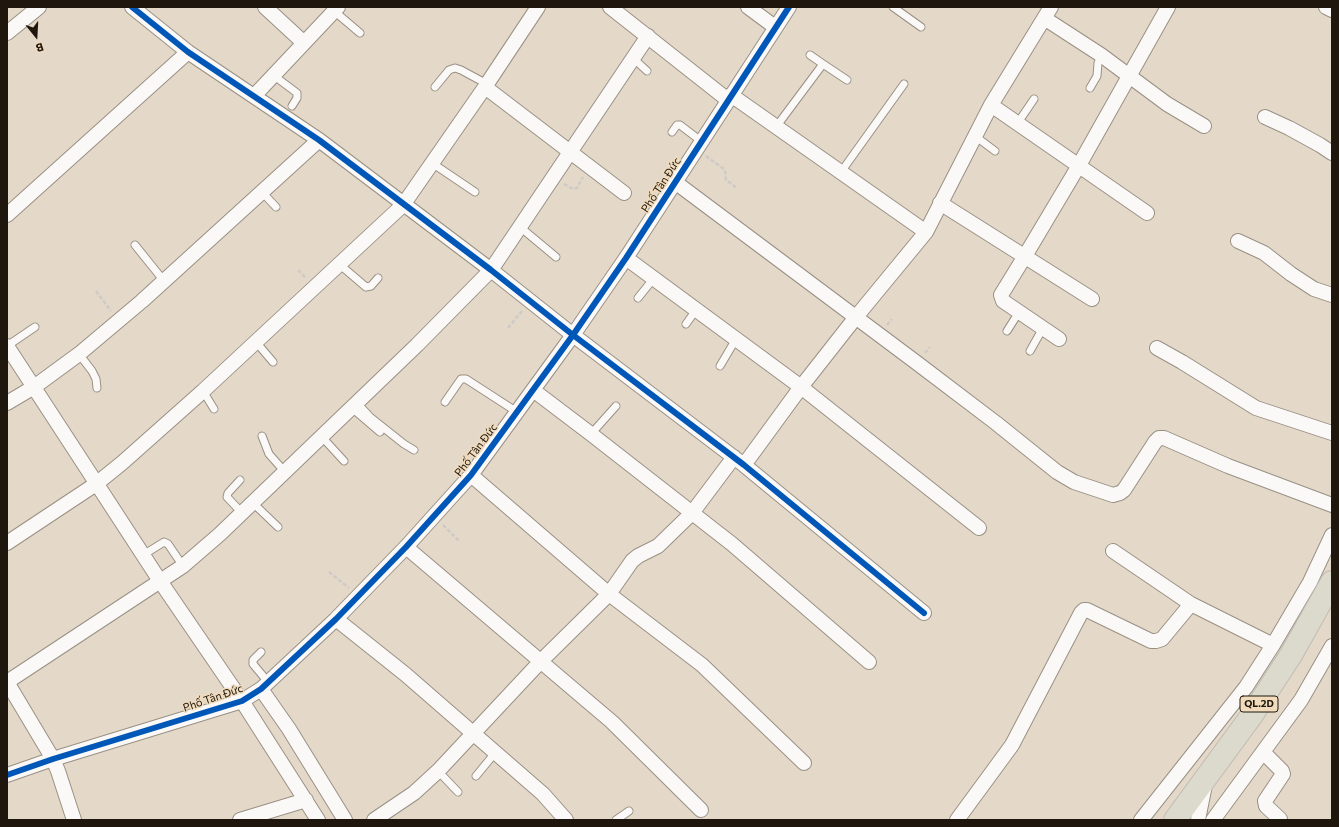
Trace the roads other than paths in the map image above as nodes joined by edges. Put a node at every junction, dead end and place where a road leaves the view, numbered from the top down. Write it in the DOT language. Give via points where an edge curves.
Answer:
graph roads {
  1 [pos="40,7"];
  2 [pos="132,7"];
  3 [pos="265,7"];
  4 [pos="538,7"];
  5 [pos="610,7"];
  6 [pos="748,7"];
  7 [pos="789,7"];
  8 [pos="893,7"];
  9 [pos="1168,7"];
  10 [pos="1326,7"];
  11 [pos="336,9"];
  12 [pos="1332,10"];
  13 [pos="1047,13"];
  14 [pos="775,27"];
  15 [pos="921,27"];
  16 [pos="7,33"];
  17 [pos="360,33"];
  18 [pos="648,36"];
  19 [pos="304,43"];
  20 [pos="188,52"];
  21 [pos="810,55"];
  22 [pos="1101,55"];
  23 [pos="633,58"];
  24 [pos="823,64"];
  25 [pos="647,71"];
  26 [pos="273,75"];
  27 [pos="1128,76"];
  28 [pos="847,80"];
  29 [pos="904,84"];
  30 [pos="486,85"];
  31 [pos="435,88"];
  32 [pos="1090,88"];
  33 [pos="254,96"];
  34 [pos="730,98"];
  35 [pos="1034,99"];
  36 [pos="991,105"];
  37 [pos="292,106"];
  38 [pos="1265,117"];
  39 [pos="1017,125"];
  40 [pos="1204,126"];
  41 [pos="776,127"];
  42 [pos="672,132"];
  43 [pos="975,136"];
  44 [pos="319,140"];
  45 [pos="699,145"];
  46 [pos="996,151"];
  47 [pos="570,152"];
  48 [pos="1332,153"];
  49 [pos="432,163"];
  50 [pos="1078,167"];
  51 [pos="841,172"];
  52 [pos="675,182"];
  53 [pos="262,192"];
  54 [pos="476,192"];
  55 [pos="624,193"];
  56 [pos="940,203"];
  57 [pos="403,205"];
  58 [pos="276,207"];
  59 [pos="1147,213"];
  60 [pos="7,215"];
  61 [pos="520,227"];
  62 [pos="926,232"];
  63 [pos="1238,241"];
  64 [pos="135,245"];
  65 [pos="1025,256"];
  66 [pos="556,257"];
  67 [pos="626,258"];
  68 [pos="339,264"];
  69 [pos="490,270"];
  70 [pos="378,278"];
  71 [pos="654,278"];
  72 [pos="164,281"];
  73 [pos="1332,296"];
  74 [pos="638,298"];
  75 [pos="1092,299"];
  76 [pos="696,310"];
  77 [pos="1019,312"];
  78 [pos="856,317"];
  79 [pos="686,324"];
  80 [pos="35,327"];
  81 [pos="1043,328"];
  82 [pos="1007,331"];
  83 [pos="572,335"];
  84 [pos="736,339"];
  85 [pos="1059,339"];
  86 [pos="256,342"];
  87 [pos="7,346"];
  88 [pos="1157,348"];
  89 [pos="1030,351"];
  90 [pos="79,354"];
  91 [pos="273,362"];
  92 [pos="720,366"];
  93 [pos="34,387"];
  94 [pos="801,387"];
  95 [pos="97,388"];
  96 [pos="533,390"];
  97 [pos="203,391"];
  98 [pos="445,402"];
  99 [pos="7,403"];
  100 [pos="355,406"];
  101 [pos="616,406"];
  102 [pos="214,409"];
  103 [pos="517,412"];
  104 [pos="380,432"];
  105 [pos="1332,433"];
  106 [pos="591,434"];
  107 [pos="262,436"];
  108 [pos="322,437"];
  109 [pos="414,450"];
  110 [pos="344,461"];
  111 [pos="739,461"];
  112 [pos="285,472"];
  113 [pos="471,475"];
  114 [pos="240,480"];
  115 [pos="96,484"];
  116 [pos="253,503"];
  117 [pos="1332,505"];
  118 [pos="242,513"];
  119 [pos="692,513"];
  120 [pos="278,527"];
  121 [pos="979,528"];
  122 [pos="1332,535"];
  123 [pos="7,543"];
  124 [pos="406,547"];
  125 [pos="1113,551"];
  126 [pos="143,555"];
  127 [pos="182,566"];
  128 [pos="160,581"];
  129 [pos="1330,587"];
  130 [pos="608,594"];
  131 [pos="1191,604"];
  132 [pos="924,613"];
  133 [pos="336,620"];
  134 [pos="1273,645"];
  135 [pos="1332,646"];
  136 [pos="261,652"];
  137 [pos="541,661"];
  138 [pos="869,662"];
  139 [pos="1261,664"];
  140 [pos="7,682"];
  141 [pos="264,685"];
  142 [pos="242,701"];
  143 [pos="1252,716"];
  144 [pos="473,733"];
  145 [pos="1263,752"];
  146 [pos="495,753"];
  147 [pos="53,759"];
  148 [pos="804,763"];
  149 [pos="438,771"];
  150 [pos="7,775"];
  151 [pos="476,776"];
  152 [pos="1206,779"];
  153 [pos="458,792"];
  154 [pos="306,800"];
  155 [pos="701,810"];
  156 [pos="629,811"];
  157 [pos="1280,819"];
  158 [pos="74,820"];
  159 [pos="240,820"];
  160 [pos="318,820"];
  161 [pos="345,820"];
  162 [pos="374,820"];
  163 [pos="566,820"];
  164 [pos="616,820"];
  165 [pos="957,820"];
  166 [pos="1141,820"];
  167 [pos="1175,820"];
  168 [pos="1198,820"];
  169 [pos="1213,820"];
  1 -- 16 [label="street"];
  2 -- 20 [label="street"];
  3 -- 19 [label="street"];
  4 -- 30 [label="street"];
  5 -- 18 [label="street"];
  6 -- 14 [label="street"];
  7 -- 14 [label="street, Phố Tân Đức"];
  8 -- 15 [label="lane"];
  9 -- 27 [label="street"];
  10 -- 12 [label="street"];
  11 -- 17 [label="lane"];
  11 -- 19 [label="street"];
  13 -- 22 [label="street"];
  13 -- 36 [label="street"];
  14 -- 34 [label="street, Phố Tân Đức"];
  18 -- 23 [label="street"];
  18 -- 34 [label="street"];
  19 -- 26 [label="street"];
  20 -- 33 [label="street"];
  20 -- 60 [label="street"];
  21 -- 24 [label="lane"];
  22 -- 27 [label="street"];
  22 -- 32 [label="lane" via="1097,76"];
  23 -- 25 [label="lane"];
  23 -- 47 [label="street"];
  24 -- 28 [label="lane"];
  24 -- 41 [label="lane"];
  26 -- 33 [label="street"];
  26 -- 37 [label="lane" via="297,93"];
  27 -- 40 [label="street"];
  27 -- 50 [label="street"];
  29 -- 51 [label="lane"];
  30 -- 31 [label="lane" via="455,68 449,70"];
  30 -- 47 [label="street"];
  30 -- 49 [label="street"];
  33 -- 44 [label="street"];
  34 -- 41 [label="street"];
  34 -- 45 [label="street, Phố Tân Đức"];
  35 -- 39 [label="lane"];
  36 -- 39 [label="street"];
  36 -- 43 [label="street"];
  38 -- 48 [label="street"];
  39 -- 50 [label="street"];
  41 -- 51 [label="street"];
  42 -- 45 [label="lane" via="680,125"];
  43 -- 46 [label="lane"];
  43 -- 56 [label="street"];
  44 -- 53 [label="street"];
  44 -- 57 [label="street"];
  45 -- 52 [label="street, Phố Tân Đức"];
  47 -- 55 [label="street"];
  47 -- 61 [label="street"];
  49 -- 54 [label="lane"];
  49 -- 57 [label="street"];
  50 -- 59 [label="street"];
  50 -- 65 [label="street"];
  51 -- 62 [label="street"];
  52 -- 67 [label="street, Phố Tân Đức"];
  52 -- 78 [label="street"];
  53 -- 58 [label="lane"];
  53 -- 72 [label="street"];
  56 -- 62 [label="street"];
  56 -- 65 [label="street"];
  57 -- 68 [label="street"];
  57 -- 69 [label="street"];
  61 -- 66 [label="lane"];
  61 -- 69 [label="street"];
  62 -- 78 [label="street"];
  63 -- 73 [label="street" via="1264,253 1314,289"];
  64 -- 72 [label="lane"];
  65 -- 75 [label="street"];
  65 -- 77 [label="street" via="1001,295 1003,302"];
  67 -- 71 [label="street"];
  67 -- 83 [label="street, Phố Tân Đức"];
  68 -- 70 [label="lane" via="366,286 371,286"];
  68 -- 86 [label="street"];
  69 -- 83 [label="street"];
  69 -- 100 [label="street"];
  71 -- 74 [label="lane"];
  71 -- 76 [label="street"];
  72 -- 90 [label="street"];
  76 -- 79 [label="lane"];
  76 -- 84 [label="street"];
  77 -- 81 [label="street"];
  77 -- 82 [label="lane"];
  78 -- 94 [label="street"];
  78 -- 117 [label="street" via="1047,465 1074,482 1113,495 1120,493 1155,442 1159,438 1164,438 1228,466"];
  80 -- 87 [label="lane"];
  81 -- 85 [label="street"];
  81 -- 89 [label="lane"];
  83 -- 96 [label="street, Phố Tân Đức"];
  83 -- 111 [label="street"];
  84 -- 92 [label="lane"];
  84 -- 94 [label="street"];
  86 -- 91 [label="lane"];
  86 -- 97 [label="street"];
  87 -- 93 [label="street"];
  88 -- 105 [label="street" via="1256,408"];
  90 -- 93 [label="street"];
  90 -- 95 [label="lane" via="92,371"];
  93 -- 99 [label="street"];
  93 -- 115 [label="street"];
  94 -- 111 [label="street"];
  94 -- 121 [label="street"];
  96 -- 103 [label="street, Phố Tân Đức"];
  96 -- 106 [label="street"];
  97 -- 102 [label="lane"];
  97 -- 115 [label="street"];
  98 -- 103 [label="lane" via="461,379 466,379"];
  100 -- 104 [label="lane"];
  100 -- 108 [label="street"];
  100 -- 109 [label="lane"];
  101 -- 106 [label="lane"];
  103 -- 113 [label="street, Phố Tân Đức"];
  106 -- 119 [label="street"];
  107 -- 112 [label="lane" via="269,454"];
  108 -- 110 [label="lane"];
  108 -- 112 [label="street"];
  111 -- 119 [label="street"];
  111 -- 132 [label="street"];
  112 -- 116 [label="street"];
  113 -- 124 [label="street, Phố Tân Đức"];
  113 -- 130 [label="street"];
  114 -- 118 [label="lane" via="227,497"];
  115 -- 123 [label="street"];
  115 -- 126 [label="street"];
  116 -- 118 [label="street"];
  116 -- 120 [label="lane"];
  118 -- 127 [label="street"];
  119 -- 130 [label="street" via="658,546 638,556"];
  119 -- 138 [label="street" via="732,544"];
  122 -- 134 [label="street" via="1310,582"];
  124 -- 133 [label="street, Phố Tân Đức"];
  124 -- 137 [label="street"];
  125 -- 131 [label="street"];
  126 -- 127 [label="lane" via="164,542"];
  126 -- 128 [label="street"];
  127 -- 128 [label="street"];
  128 -- 140 [label="street"];
  128 -- 142 [label="street"];
  129 -- 143 [label="main road, QL.2D"];
  130 -- 137 [label="street"];
  130 -- 148 [label="street" via="702,665"];
  131 -- 134 [label="street"];
  131 -- 165 [label="street" via="1162,639 1156,641 1084,610 1012,745"];
  133 -- 141 [label="street, Phố Tân Đức"];
  133 -- 144 [label="street" via="405,674"];
  134 -- 139 [label="street"];
  135 -- 145 [label="street" via="1301,700"];
  136 -- 141 [label="lane" via="253,660 253,664"];
  137 -- 144 [label="street"];
  137 -- 155 [label="street" via="612,722"];
  139 -- 143 [label="street"];
  139 -- 166 [label="street" via="1246,687"];
  140 -- 147 [label="street"];
  141 -- 142 [label="street, Phố Tân Đức"];
  141 -- 161 [label="street"];
  142 -- 147 [label="street, Phố Tân Đức"];
  142 -- 154 [label="street"];
  143 -- 152 [label="main road, QL.2D"];
  144 -- 146 [label="street"];
  144 -- 149 [label="street"];
  145 -- 157 [label="street" via="1282,770 1283,774 1265,801 1266,806"];
  145 -- 169 [label="street"];
  146 -- 151 [label="lane"];
  146 -- 163 [label="street" via="543,794"];
  147 -- 150 [label="street, Phố Tân Đức"];
  147 -- 158 [label="street"];
  149 -- 153 [label="lane"];
  149 -- 162 [label="street" via="414,793"];
  152 -- 167 [label="main road, QL.2D"];
  152 -- 168 [label="street"];
  154 -- 159 [label="street"];
  154 -- 160 [label="street"];
  156 -- 164 [label="lane"];
}
